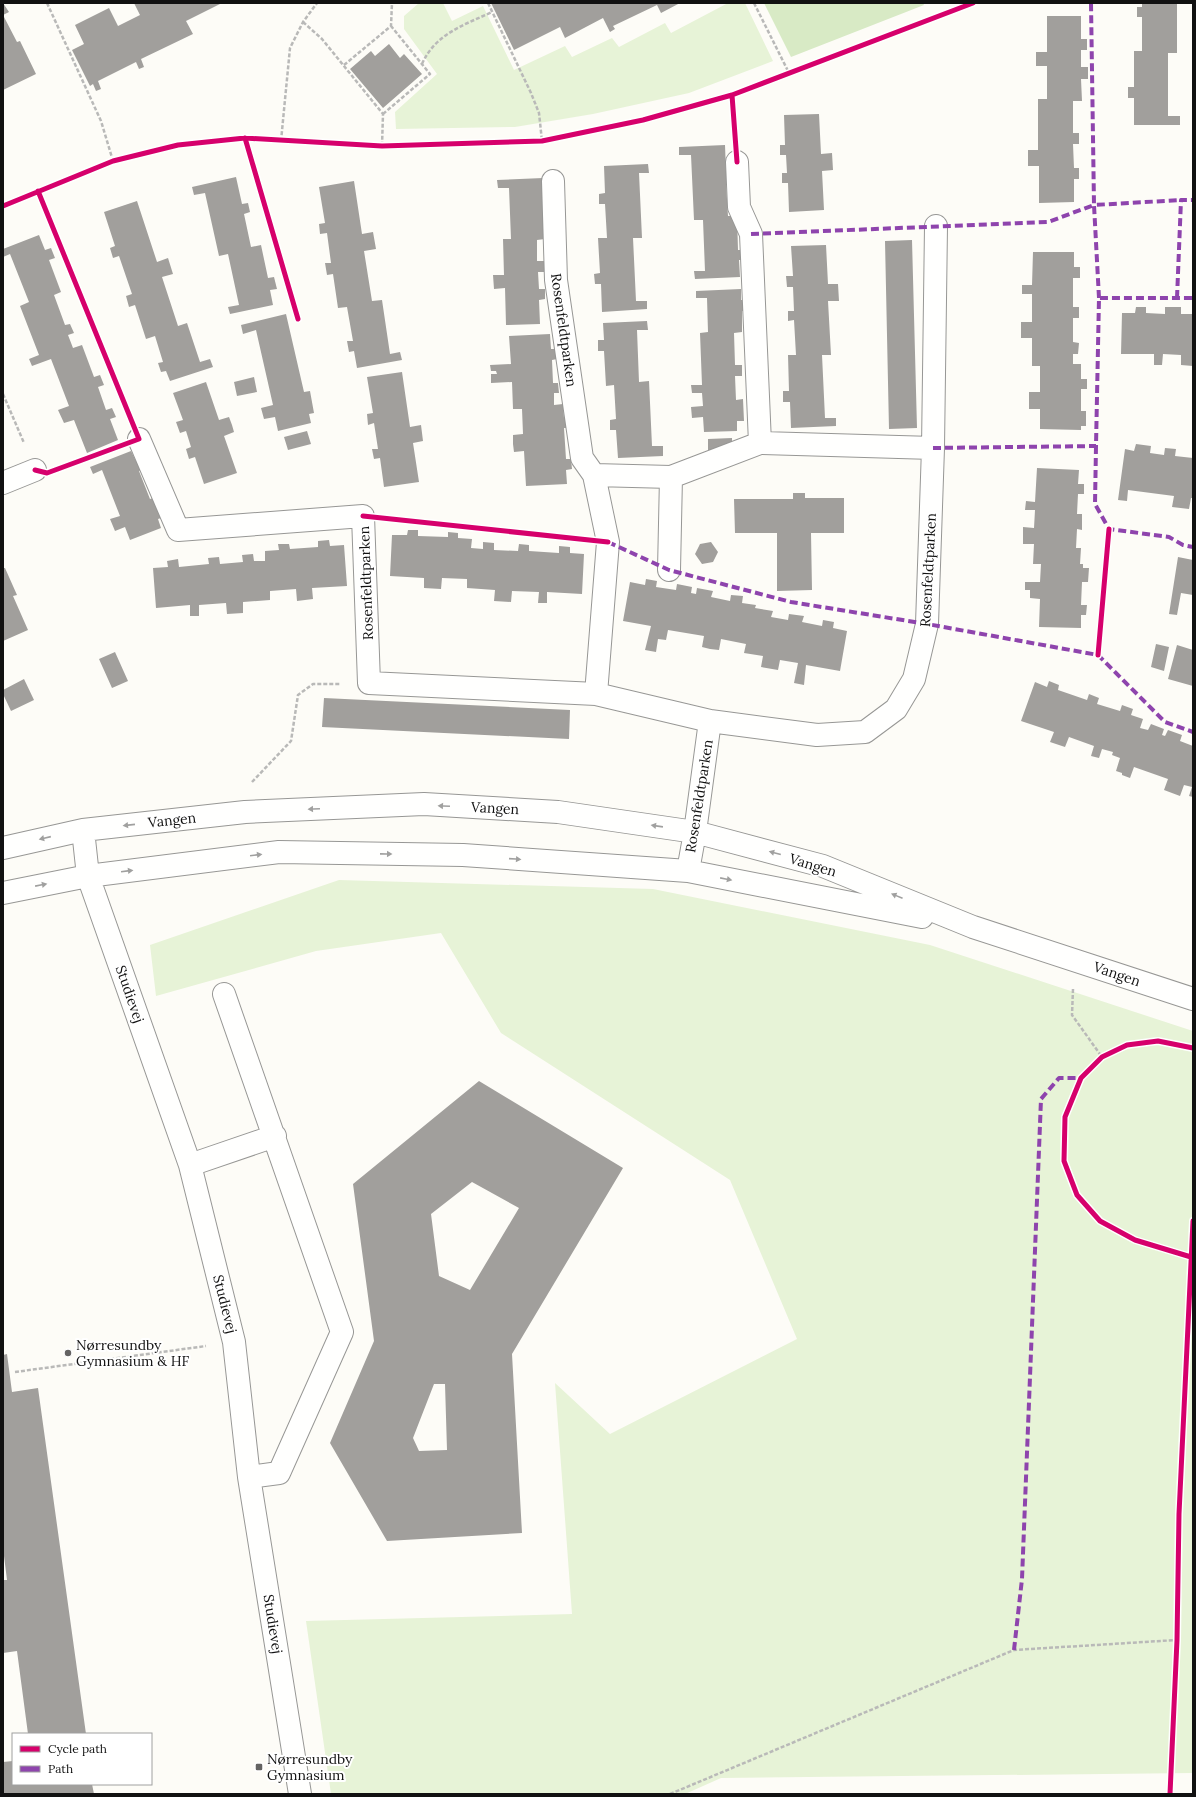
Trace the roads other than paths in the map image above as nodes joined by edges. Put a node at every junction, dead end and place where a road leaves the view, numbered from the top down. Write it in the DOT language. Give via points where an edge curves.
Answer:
graph roads {
  1 [pos="737,162"];
  2 [pos="554,181"];
  3 [pos="936,226"];
  4 [pos="139,439"];
  5 [pos="760,443"];
  6 [pos="933,448"];
  7 [pos="35,470"];
  8 [pos="594,475"];
  9 [pos="671,477"];
  10 [pos="3,484"];
  11 [pos="669,570"];
  12 [pos="596,694"];
  13 [pos="710,721"];
  14 [pos="83,830"];
  15 [pos="695,832"];
  16 [pos="3,848"];
  17 [pos="688,871"];
  18 [pos="88,876"];
  19 [pos="3,893"];
  20 [pos="973,927"];
  21 [pos="224,994"];
  22 [pos="1193,999"];
  23 [pos="275,1136"];
  24 [pos="190,1165"];
  25 [pos="249,1477"];
  26 [pos="300,1794"];
  1 -- 5 [label="street" via="739,208 751,234"];
  2 -- 8 [label="street, Rosenfeldtparken" via="556,280 582,458"];
  3 -- 6 [label="street, Rosenfeldtparken"];
  4 -- 12 [label="street, Rosenfeldtparken" via="178,530 363,516 369,683"];
  5 -- 6 [label="street"];
  5 -- 9 [label="street"];
  6 -- 13 [label="street, Rosenfeldtparken" via="927,624 914,680 896,709 864,732 817,735"];
  7 -- 10 [label="street"];
  8 -- 9 [label="street"];
  8 -- 12 [label="street, Rosenfeldtparken" via="608,542"];
  9 -- 11 [label="street"];
  12 -- 13 [label="street, Rosenfeldtparken"];
  13 -- 15 [label="street, Rosenfeldtparken"];
  15 -- 14 [label="street, Vangen, one-way" via="558,812 424,804 245,812"];
  14 -- 16 [label="street, Vangen, one-way"];
  14 -- 18 [label="street, Studievej"];
  15 -- 17 [label="street, Rosenfeldtparken"];
  20 -- 15 [label="street, Vangen, one-way" via="823,866"];
  18 -- 17 [label="street, Vangen, one-way" via="279,852 463,855"];
  17 -- 20 [label="street, Vangen, one-way"];
  19 -- 18 [label="street, Vangen, one-way"];
  18 -- 24 [label="street, Studievej"];
  20 -- 22 [label="street, Vangen"];
  21 -- 23 [label="street"];
  23 -- 24 [label="street"];
  23 -- 25 [label="street" via="342,1332 279,1473"];
  24 -- 25 [label="street, Studievej" via="234,1342"];
  25 -- 26 [label="street, Studievej"];
}
